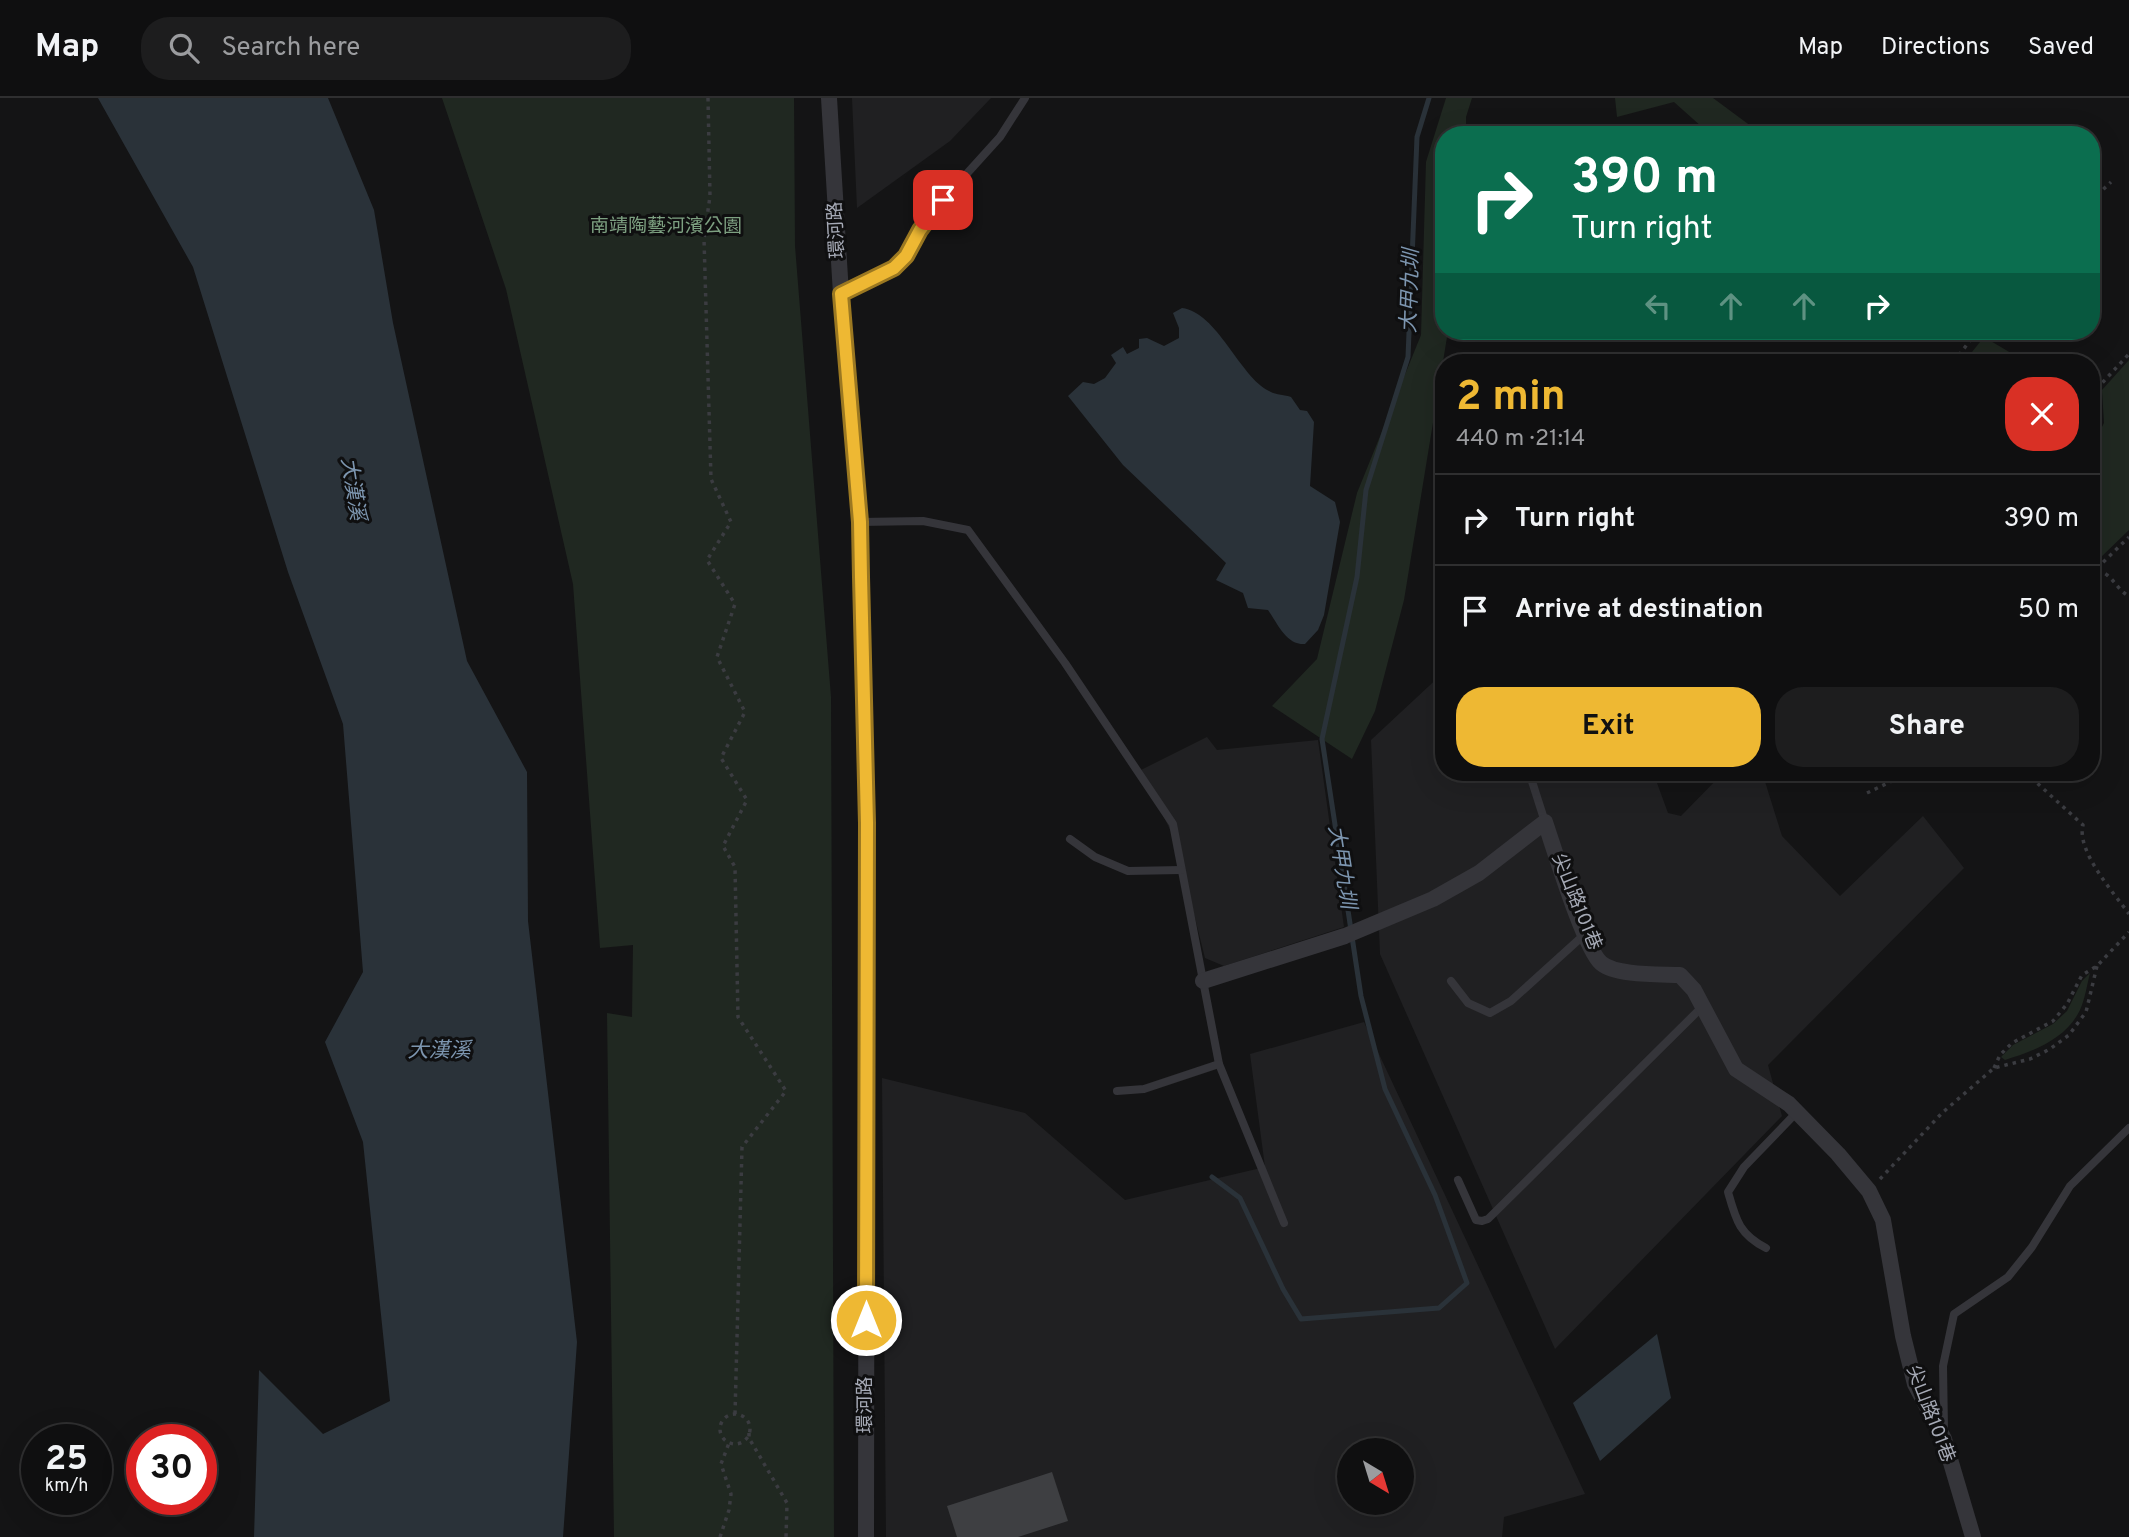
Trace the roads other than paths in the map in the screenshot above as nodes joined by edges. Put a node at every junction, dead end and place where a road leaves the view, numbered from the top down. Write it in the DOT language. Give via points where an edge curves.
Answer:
graph roads {
  1 [pos="829,98"];
  2 [pos="1025,98"];
  3 [pos="841,294"];
  4 [pos="860,522"];
  5 [pos="1532,781"];
  6 [pos="1545,821"];
  7 [pos="1070,839"];
  8 [pos="1181,870"];
  9 [pos="1584,934"];
  10 [pos="1203,981"];
  11 [pos="1451,981"];
  12 [pos="1702,1007"];
  13 [pos="1219,1064"];
  14 [pos="1117,1091"];
  15 [pos="1797,1112"];
  16 [pos="2129,1128"];
  17 [pos="1458,1180"];
  18 [pos="1284,1223"];
  19 [pos="1766,1248"];
  20 [pos="1944,1439"];
  21 [pos="866,1537"];
  22 [pos="1973,1537"];
  1 -- 3 [label="street, 環河路"];
  2 -- 3 [label="lane" via="1000,137 920,230 906,256 894,268"];
  3 -- 4 [label="street, 環河路"];
  4 -- 8 [label="lane" via="923,521 968,530 1173,824"];
  4 -- 21 [label="street, 環河路" via="867,823"];
  5 -- 6 [label="lane"];
  6 -- 9 [label="street, 尖山路101巷"];
  6 -- 10 [label="street" via="1433,900 1351,933"];
  7 -- 8 [label="lane" via="1095,857 1128,871"];
  8 -- 10 [label="lane"];
  9 -- 11 [label="lane" via="1511,1001 1490,1013 1468,1003"];
  9 -- 12 [label="street, 尖山路101巷" via="1600,962 1621,971 1680,975"];
  10 -- 13 [label="lane"];
  12 -- 15 [label="street, 尖山路101巷" via="1736,1069"];
  12 -- 17 [label="lane" via="1488,1219 1476,1220"];
  13 -- 14 [label="lane" via="1144,1089"];
  13 -- 18 [label="lane"];
  15 -- 19 [label="lane" via="1744,1167 1728,1192 1735,1217 1749,1239"];
  15 -- 20 [label="street, 尖山路101巷" via="1869,1191 1883,1220 1915,1384"];
  16 -- 20 [label="lane" via="2070,1186 2008,1277 1954,1314 1943,1366"];
  20 -- 22 [label="street, 尖山路101巷"];
}
